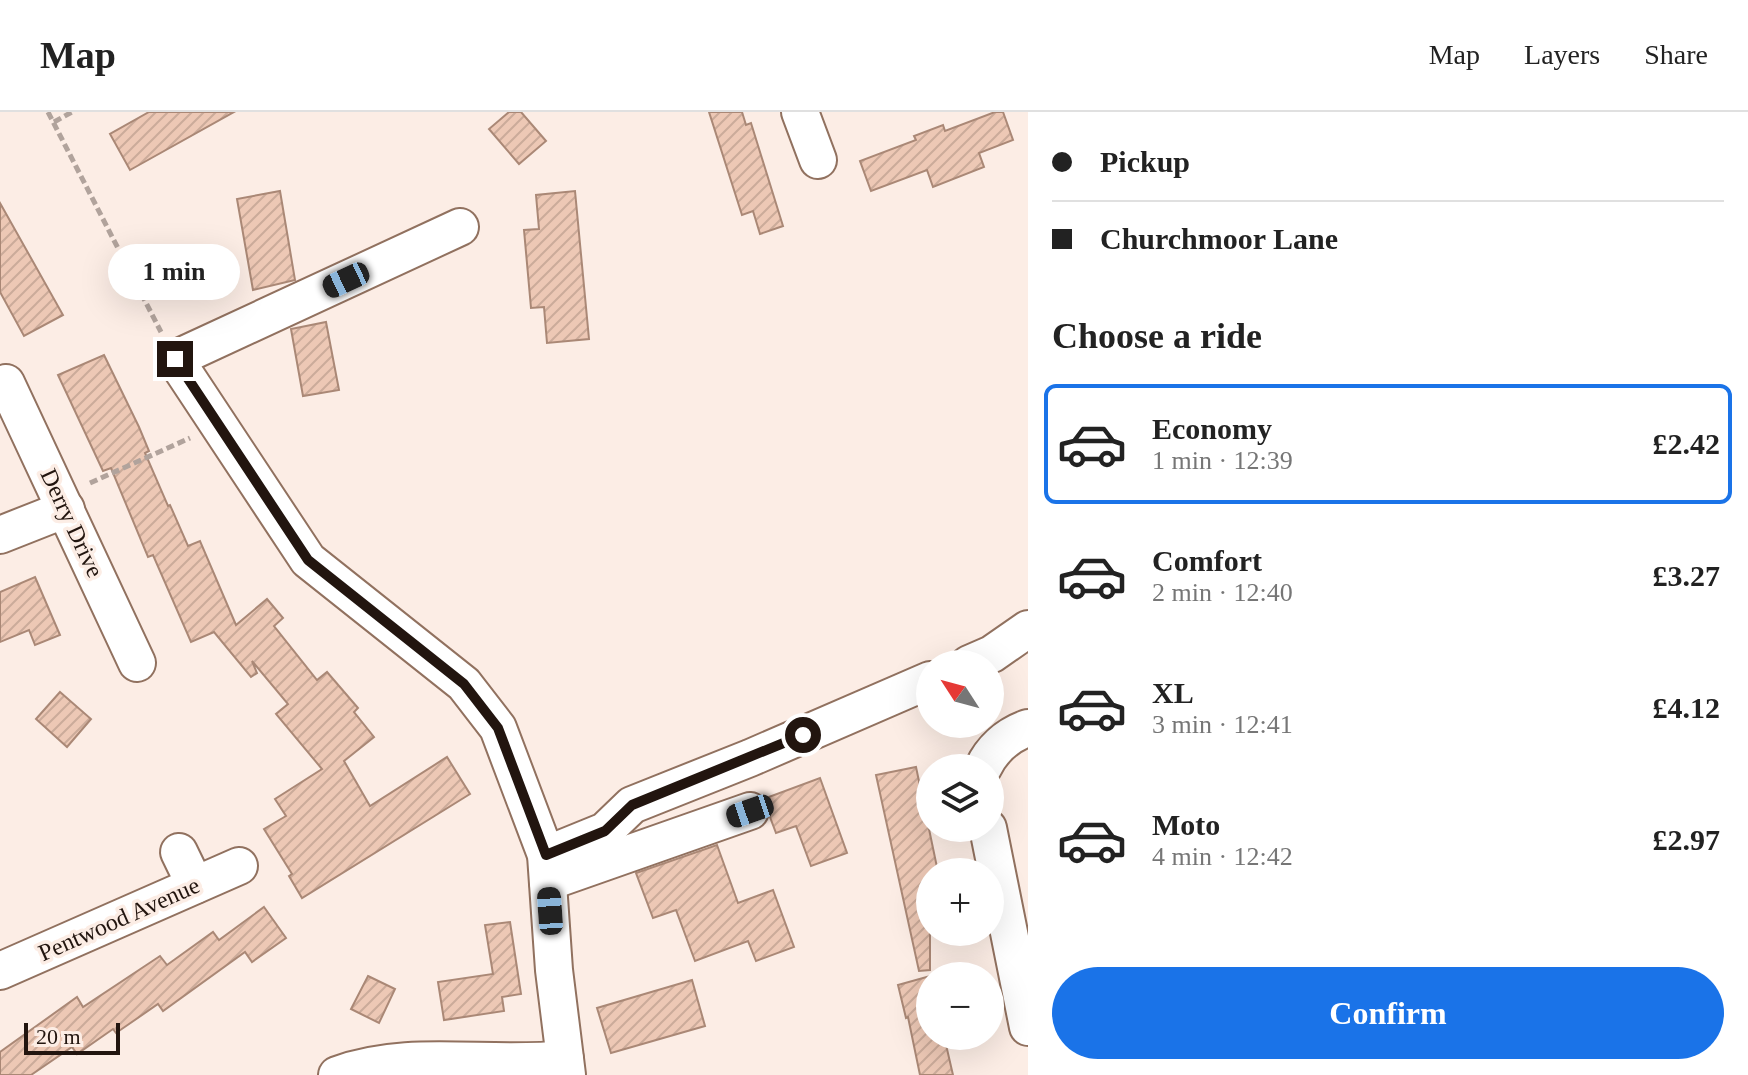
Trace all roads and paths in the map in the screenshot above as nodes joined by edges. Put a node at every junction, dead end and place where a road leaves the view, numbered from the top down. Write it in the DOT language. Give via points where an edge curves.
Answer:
graph roads {
  1 [pos="48,112"];
  2 [pos="72,112"];
  3 [pos="800,112"];
  4 [pos="54,122"];
  5 [pos="818,160"];
  6 [pos="460,227"];
  7 [pos="175,359"];
  8 [pos="6,394"];
  9 [pos="219,425"];
  10 [pos="63,503"];
  11 [pos="0,535"];
  12 [pos="1028,629"];
  13 [pos="998,650"];
  14 [pos="120,651"];
  15 [pos="916,686"];
  16 [pos="1028,728"];
  17 [pos="992,754"];
  18 [pos="750,811"];
  19 [pos="989,842"];
  20 [pos="179,852"];
  21 [pos="239,866"];
  22 [pos="547,868"];
  23 [pos="195,885"];
  24 [pos="0,971"];
  25 [pos="1005,988"];
  26 [pos="1028,1027"];
  27 [pos="566,1067"];
  28 [pos="337,1075"];
  1 -- 4 [label="path"];
  2 -- 4 [label="path"];
  3 -- 5 [label="street"];
  4 -- 7 [label="path"];
  6 -- 7 [label="street"];
  7 -- 9 [label="street"];
  8 -- 10 [label="street, Derry Drive"];
  9 -- 10 [label="path"];
  9 -- 22 [label="street" via="308,560 464,684 498,728"];
  10 -- 11 [label="street"];
  10 -- 14 [label="street, Derry Drive"];
  12 -- 13 [label="street"];
  15 -- 22 [label="street" via="632,805 605,831"];
  16 -- 17 [label="street"];
  18 -- 22 [label="street"];
  19 -- 25 [label="street"];
  20 -- 23 [label="street"];
  21 -- 23 [label="street, Pentwood Avenue"];
  22 -- 27 [label="street"];
  23 -- 24 [label="street, Pentwood Avenue"];
  25 -- 26 [label="street"];
  27 -- 28 [label="street" via="540,1062 406,1061 364,1065"];
}
